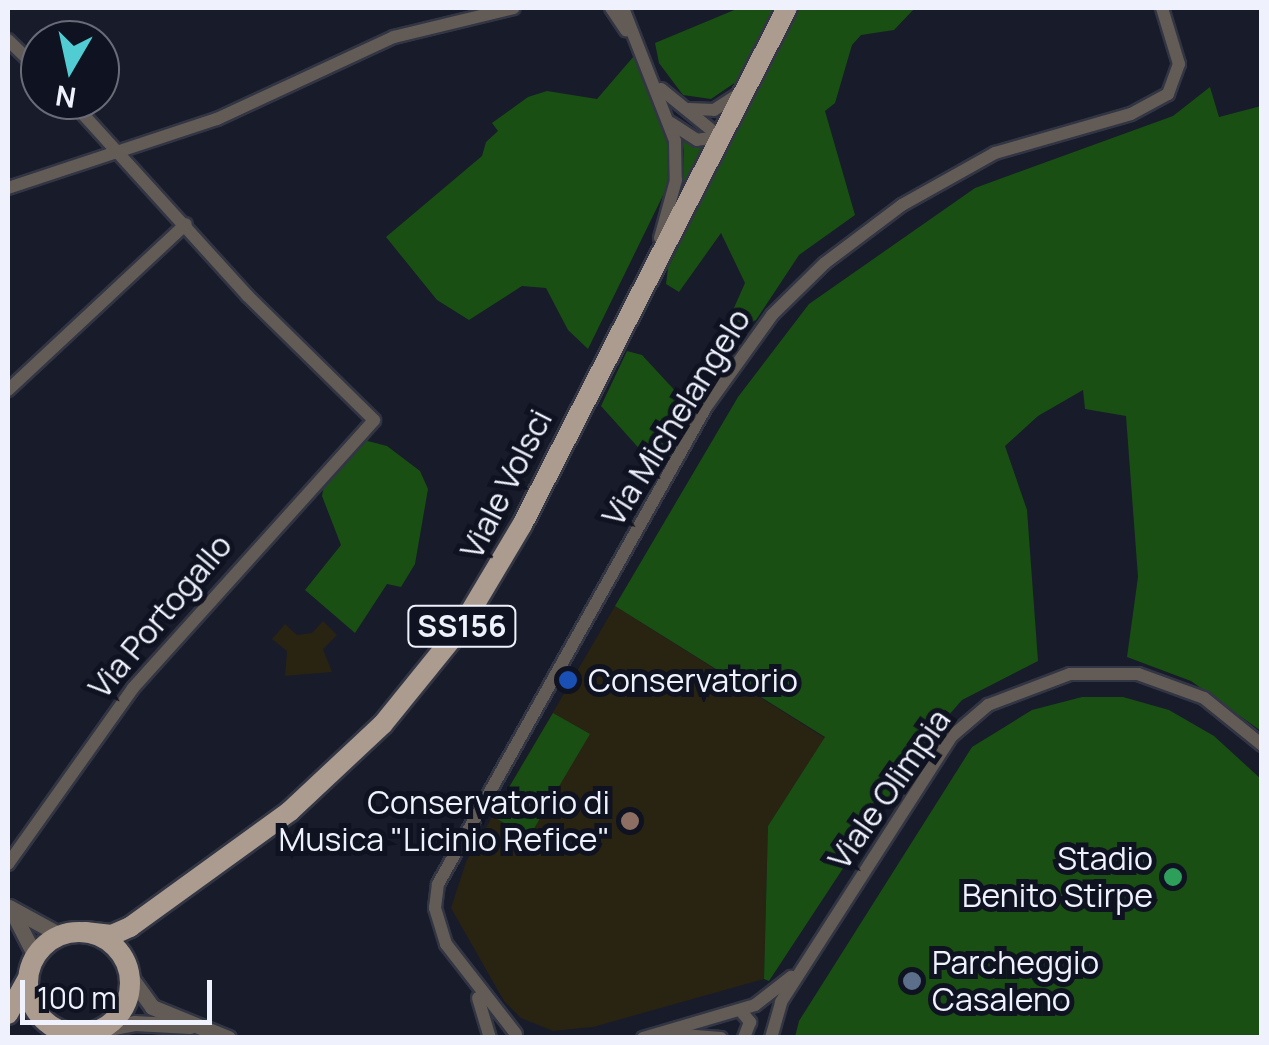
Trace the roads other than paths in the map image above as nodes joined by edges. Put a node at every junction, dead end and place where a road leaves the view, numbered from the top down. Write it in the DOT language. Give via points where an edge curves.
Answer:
graph roads {
  1 [pos="514,8"];
  2 [pos="611,8"];
  3 [pos="623,8"];
  4 [pos="786,8"];
  5 [pos="1162,8"];
  6 [pos="642,55"];
  7 [pos="650,73"];
  8 [pos="748,83"];
  9 [pos="687,108"];
  10 [pos="91,120"];
  11 [pos="671,123"];
  12 [pos="720,138"];
  13 [pos="120,148"];
  14 [pos="8,188"];
  15 [pos="186,224"];
  16 [pos="649,268"];
  17 [pos="8,390"];
  18 [pos="1262,745"];
  19 [pos="8,864"];
  20 [pos="168,903"];
  21 [pos="8,906"];
  22 [pos="85,932"];
  23 [pos="60,935"];
  24 [pos="35,956"];
  25 [pos="807,961"];
  26 [pos="126,967"];
  27 [pos="28,978"];
  28 [pos="471,982"];
  29 [pos="740,1010"];
  30 [pos="8,1014"];
  31 [pos="45,1022"];
  32 [pos="8,1024"];
  33 [pos="199,1027"];
  34 [pos="99,1030"];
  35 [pos="520,1036"];
  36 [pos="643,1037"];
  37 [pos="228,1038"];
  38 [pos="492,1038"];
  39 [pos="721,1038"];
  40 [pos="744,1038"];
  41 [pos="771,1038"];
  1 -- 13 [label="street" via="394,37 217,118"];
  2 -- 6 [label="street"];
  3 -- 6 [label="street"];
  4 -- 8 [label="main road, Viale Volsci / SS156"];
  5 -- 28 [label="street, Via Michelangelo" via="1179,64 1168,94 1131,114 1029,141 954,172 825,264 761,330 706,408 447,860 435,908 446,944"];
  6 -- 7 [label="street"];
  7 -- 9 [label="street"];
  7 -- 11 [label="street"];
  8 -- 9 [label="street" via="722,108"];
  8 -- 12 [label="main road, Viale Volsci / SS156"];
  9 -- 12 [label="street"];
  10 -- 13 [label="street"];
  11 -- 12 [label="street" via="697,140"];
  11 -- 16 [label="street" via="676,180"];
  12 -- 16 [label="main road, Viale Volsci / SS156"];
  13 -- 14 [label="street"];
  13 -- 15 [label="street"];
  15 -- 17 [label="street"];
  15 -- 19 [label="street, Via Portogallo" via="374,420 133,688"];
  16 -- 20 [label="main road, Viale Volsci / SS156" via="522,524 442,653 382,724 290,811"];
  18 -- 25 [label="street, Viale Olimpia" via="1204,698 1138,674 1070,674 1007,694 952,736"];
  20 -- 22 [label="main road, Viale Volsci / SS156" via="112,934"];
  20 -- 26 [label="main road, Viale Volsci / SS156" via="132,940"];
  21 -- 23 [label="street"];
  21 -- 24 [label="street"];
  22 -- 23 [label="main road, Viale Volsci / SS156"];
  22 -- 26 [label="main road" via="108,941"];
  23 -- 24 [label="main road"];
  24 -- 27 [label="main road"];
  25 -- 29 [label="street, Viale Olimpia" via="773,994"];
  25 -- 41 [label="street, Viale Olimpia" via="776,1013"];
  26 -- 33 [label="street" via="144,1002"];
  26 -- 34 [label="main road, Viale Volsci / SS156" via="123,1008"];
  27 -- 30 [label="main road"];
  27 -- 31 [label="main road" via="31,1002"];
  28 -- 35 [label="street, Via Michelangelo"];
  28 -- 38 [label="street, Via Michelangelo"];
  29 -- 36 [label="street, Viale Olimpia"];
  29 -- 40 [label="street" via="750,1022"];
  31 -- 32 [label="main road"];
  31 -- 34 [label="main road" via="71,1033"];
  33 -- 34 [label="street" via="134,1023"];
  33 -- 37 [label="street"];
  35 -- 38 [label="street"];
  36 -- 39 [label="street, Viale Olimpia" via="690,1032"];
}
